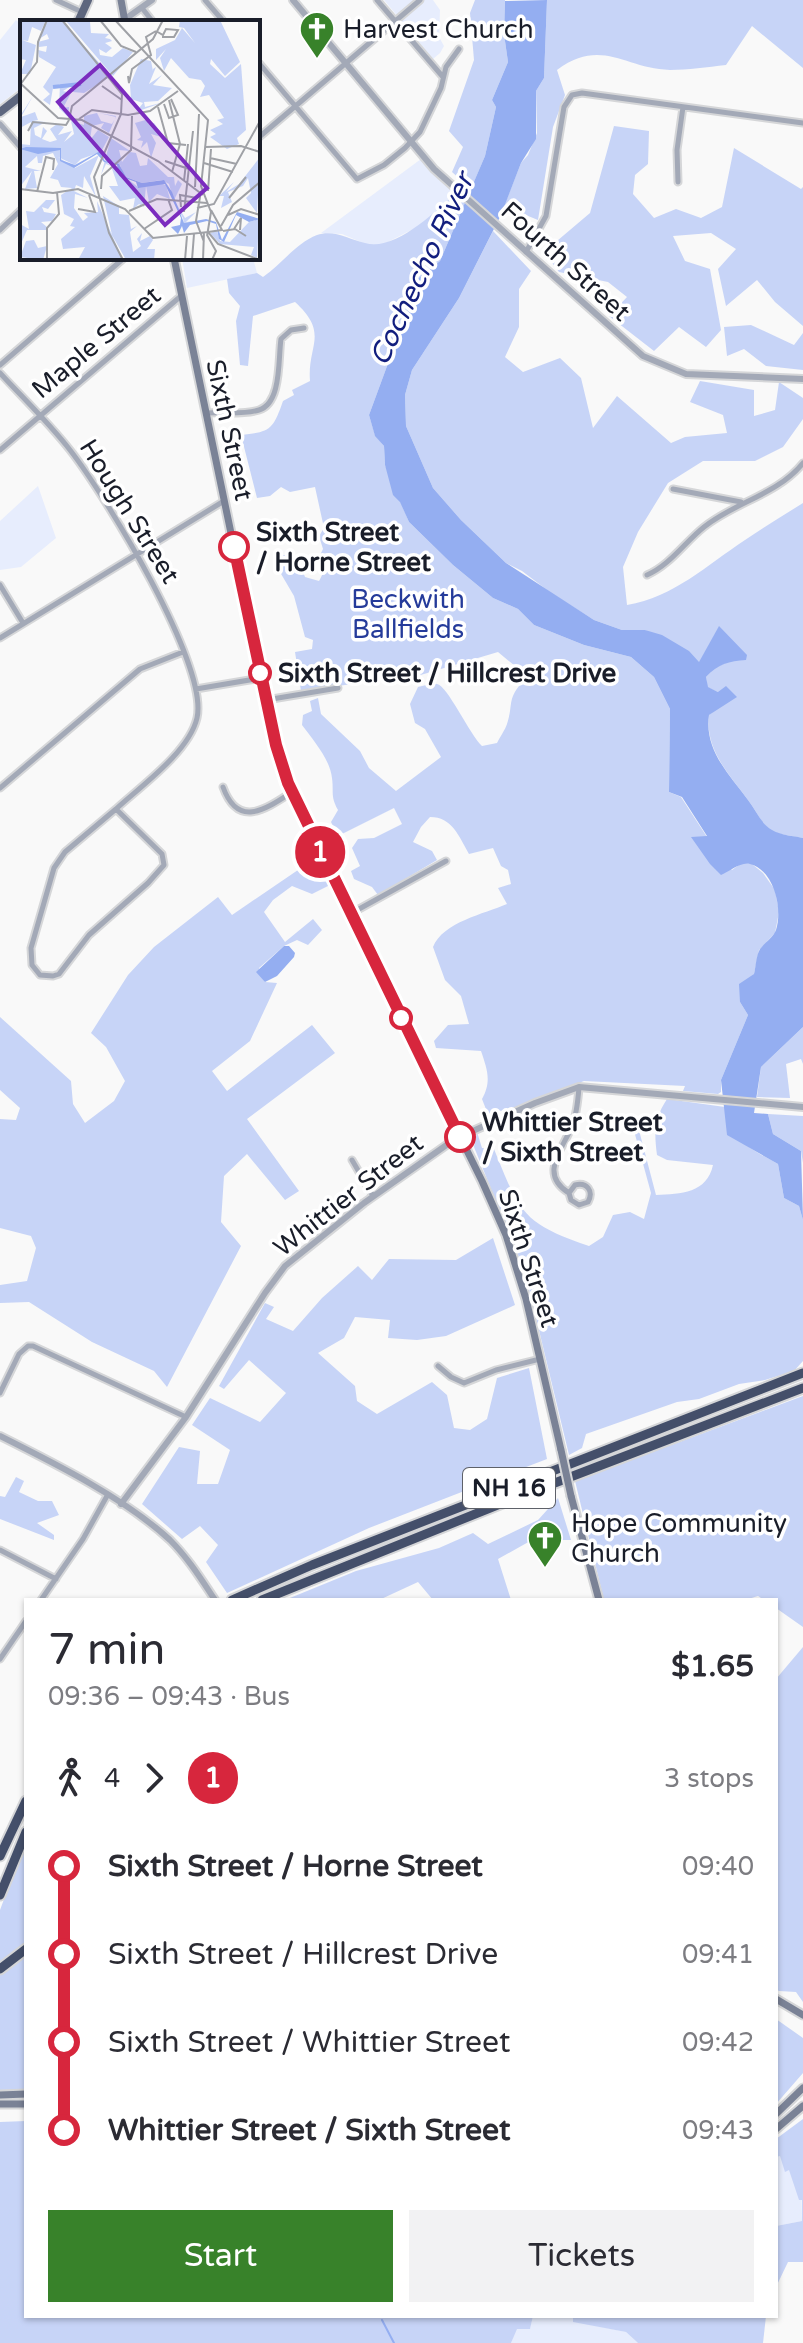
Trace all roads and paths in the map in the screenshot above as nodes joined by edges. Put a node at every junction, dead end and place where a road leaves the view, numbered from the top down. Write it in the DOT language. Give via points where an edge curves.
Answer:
graph roads {
  1 [pos="56,0"];
  2 [pos="88,0"];
  3 [pos="121,0"];
  4 [pos="152,0"];
  5 [pos="205,0"];
  6 [pos="293,0"];
  7 [pos="377,0"];
  8 [pos="420,0"];
  9 [pos="142,8"];
  10 [pos="82,12"];
  11 [pos="79,20"];
  12 [pos="124,20"];
  13 [pos="125,20"];
  14 [pos="151,20"];
  15 [pos="222,20"];
  16 [pos="395,21"];
  17 [pos="459,49"];
  18 [pos="346,63"];
  19 [pos="260,64"];
  20 [pos="443,77"];
  21 [pos="20,97"];
  22 [pos="296,106"];
  23 [pos="683,107"];
  24 [pos="0,112"];
  25 [pos="803,123"];
  26 [pos="0,124"];
  27 [pos="260,136"];
  28 [pos="411,143"];
  29 [pos="20,147"];
  30 [pos="678,182"];
  31 [pos="20,211"];
  32 [pos="0,230"];
  33 [pos="526,252"];
  34 [pos="122,260"];
  35 [pos="174,260"];
  36 [pos="181,296"];
  37 [pos="304,328"];
  38 [pos="0,365"];
  39 [pos="0,373"];
  40 [pos="803,379"];
  41 [pos="206,413"];
  42 [pos="40,416"];
  43 [pos="0,450"];
  44 [pos="803,463"];
  45 [pos="673,489"];
  46 [pos="224,501"];
  47 [pos="742,502"];
  48 [pos="136,555"];
  49 [pos="647,575"];
  50 [pos="0,585"];
  51 [pos="23,623"];
  52 [pos="0,638"];
  53 [pos="183,652"];
  54 [pos="261,678"];
  55 [pos="338,688"];
  56 [pos="196,689"];
  57 [pos="266,700"];
  58 [pos="223,787"];
  59 [pos="0,788"];
  60 [pos="292,792"];
  61 [pos="116,809"];
  62 [pos="446,861"];
  63 [pos="350,914"];
  64 [pos="579,1087"];
  65 [pos="803,1107"];
  66 [pos="460,1137"];
  67 [pos="352,1160"];
  68 [pos="569,1193"];
  69 [pos="373,1196"];
  70 [pos="540,1359"];
  71 [pos="438,1366"];
  72 [pos="803,1373"];
  73 [pos="798,1390"];
  74 [pos="0,1393"];
  75 [pos="186,1417"];
  76 [pos="0,1436"];
  77 [pos="107,1496"];
  78 [pos="121,1504"];
  79 [pos="0,1550"];
  80 [pos="56,1579"];
  81 [pos="42,1598"];
  82 [pos="214,1598"];
  83 [pos="237,1598"];
  84 [pos="267,1598"];
  85 [pos="598,1598"];
  86 [pos="24,1624"];
  87 [pos="0,1659"];
  88 [pos="24,1805"];
  89 [pos="24,1837"];
  90 [pos="0,1856"];
  91 [pos="0,1895"];
  92 [pos="24,1951"];
  93 [pos="0,1969"];
  94 [pos="778,2000"];
  95 [pos="803,2015"];
  96 [pos="803,2088"];
  97 [pos="24,2094"];
  98 [pos="0,2095"];
  99 [pos="0,2104"];
  100 [pos="24,2104"];
  101 [pos="803,2106"];
  102 [pos="778,2112"];
  103 [pos="778,2127"];
  1 -- 10 [label="street"];
  2 -- 10 [label="main road"];
  3 -- 12 [label="main road"];
  4 -- 9 [label="street"];
  5 -- 15 [label="street"];
  6 -- 18 [label="street, Fourth Street"];
  7 -- 16 [label="street"];
  8 -- 16 [label="street"];
  9 -- 13 [label="street"];
  9 -- 14 [label="street"];
  10 -- 11 [label="main road"];
  16 -- 18 [label="street"];
  16 -- 20 [label="street"];
  17 -- 20 [label="street"];
  18 -- 22 [label="street"];
  18 -- 28 [label="street, Fourth Street"];
  19 -- 22 [label="street"];
  20 -- 28 [label="street" via="427,123"];
  21 -- 24 [label="main road"];
  22 -- 27 [label="street"];
  22 -- 28 [label="street" via="357,179"];
  23 -- 25 [label="street"];
  23 -- 30 [label="street"];
  23 -- 33 [label="street" via="572,95 564,107 546,216"];
  26 -- 29 [label="street"];
  28 -- 33 [label="street, Fourth Street"];
  31 -- 32 [label="street"];
  33 -- 40 [label="street, Fourth Street" via="653,362 697,375"];
  34 -- 38 [label="street"];
  35 -- 36 [label="main road, Sixth Street"];
  36 -- 41 [label="main road, Sixth Street"];
  36 -- 42 [label="street, Maple Street"];
  37 -- 41 [label="street" via="281,339 274,396 267,406"];
  39 -- 42 [label="street, Hough Street"];
  41 -- 46 [label="main road, Sixth Street"];
  42 -- 43 [label="street, Maple Street"];
  42 -- 48 [label="street, Hough Street" via="79,461"];
  44 -- 47 [label="street" via="773,489"];
  45 -- 47 [label="street"];
  46 -- 48 [label="street"];
  46 -- 54 [label="main road, Sixth Street"];
  47 -- 49 [label="street"];
  48 -- 51 [label="street"];
  48 -- 53 [label="street, Hough Street"];
  50 -- 51 [label="street"];
  51 -- 52 [label="street"];
  53 -- 56 [label="street, Hough Street"];
  53 -- 59 [label="street" via="140,669"];
  54 -- 56 [label="street"];
  54 -- 57 [label="main road, Sixth Street"];
  55 -- 57 [label="street"];
  56 -- 61 [label="street" via="197,719 184,744"];
  57 -- 60 [label="main road, Sixth Street"];
  58 -- 60 [label="street" via="232,804 251,813"];
  60 -- 63 [label="main road, Sixth Street"];
  61 -- 61 [label="street" via="65,852 54,868 31,948 32,965 40,975 59,974 89,935 164,865 162,854"];
  62 -- 63 [label="street"];
  63 -- 66 [label="main road, Sixth Street"];
  64 -- 65 [label="street, Whittier Street"];
  64 -- 66 [label="street, Whittier Street"];
  64 -- 68 [label="street" via="574,1121 554,1165 558,1185"];
  66 -- 69 [label="street, Whittier Street"];
  66 -- 70 [label="main road, Sixth Street" via="506,1235"];
  67 -- 69 [label="street"];
  68 -- 68 [label="street" via="579,1205 591,1195 583,1184"];
  69 -- 75 [label="street, Whittier Street" via="277,1276"];
  70 -- 71 [label="street" via="464,1383"];
  70 -- 85 [label="main road, Sixth Street, bridge"];
  72 -- 83 [label="highway, NH 16"];
  73 -- 84 [label="highway, NH 16"];
  74 -- 75 [label="street" via="24,1348 33,1346"];
  75 -- 78 [label="street, Whittier Street"];
  76 -- 77 [label="street"];
  77 -- 78 [label="street"];
  77 -- 80 [label="street"];
  78 -- 82 [label="street" via="170,1541"];
  79 -- 80 [label="street"];
  80 -- 81 [label="street"];
  86 -- 87 [label="street"];
  88 -- 90 [label="highway"];
  89 -- 91 [label="highway"];
  92 -- 93 [label="highway"];
  94 -- 95 [label="main road"];
  96 -- 102 [label="main road"];
  97 -- 98 [label="main road"];
  99 -- 100 [label="main road"];
  101 -- 103 [label="main road"];
}
